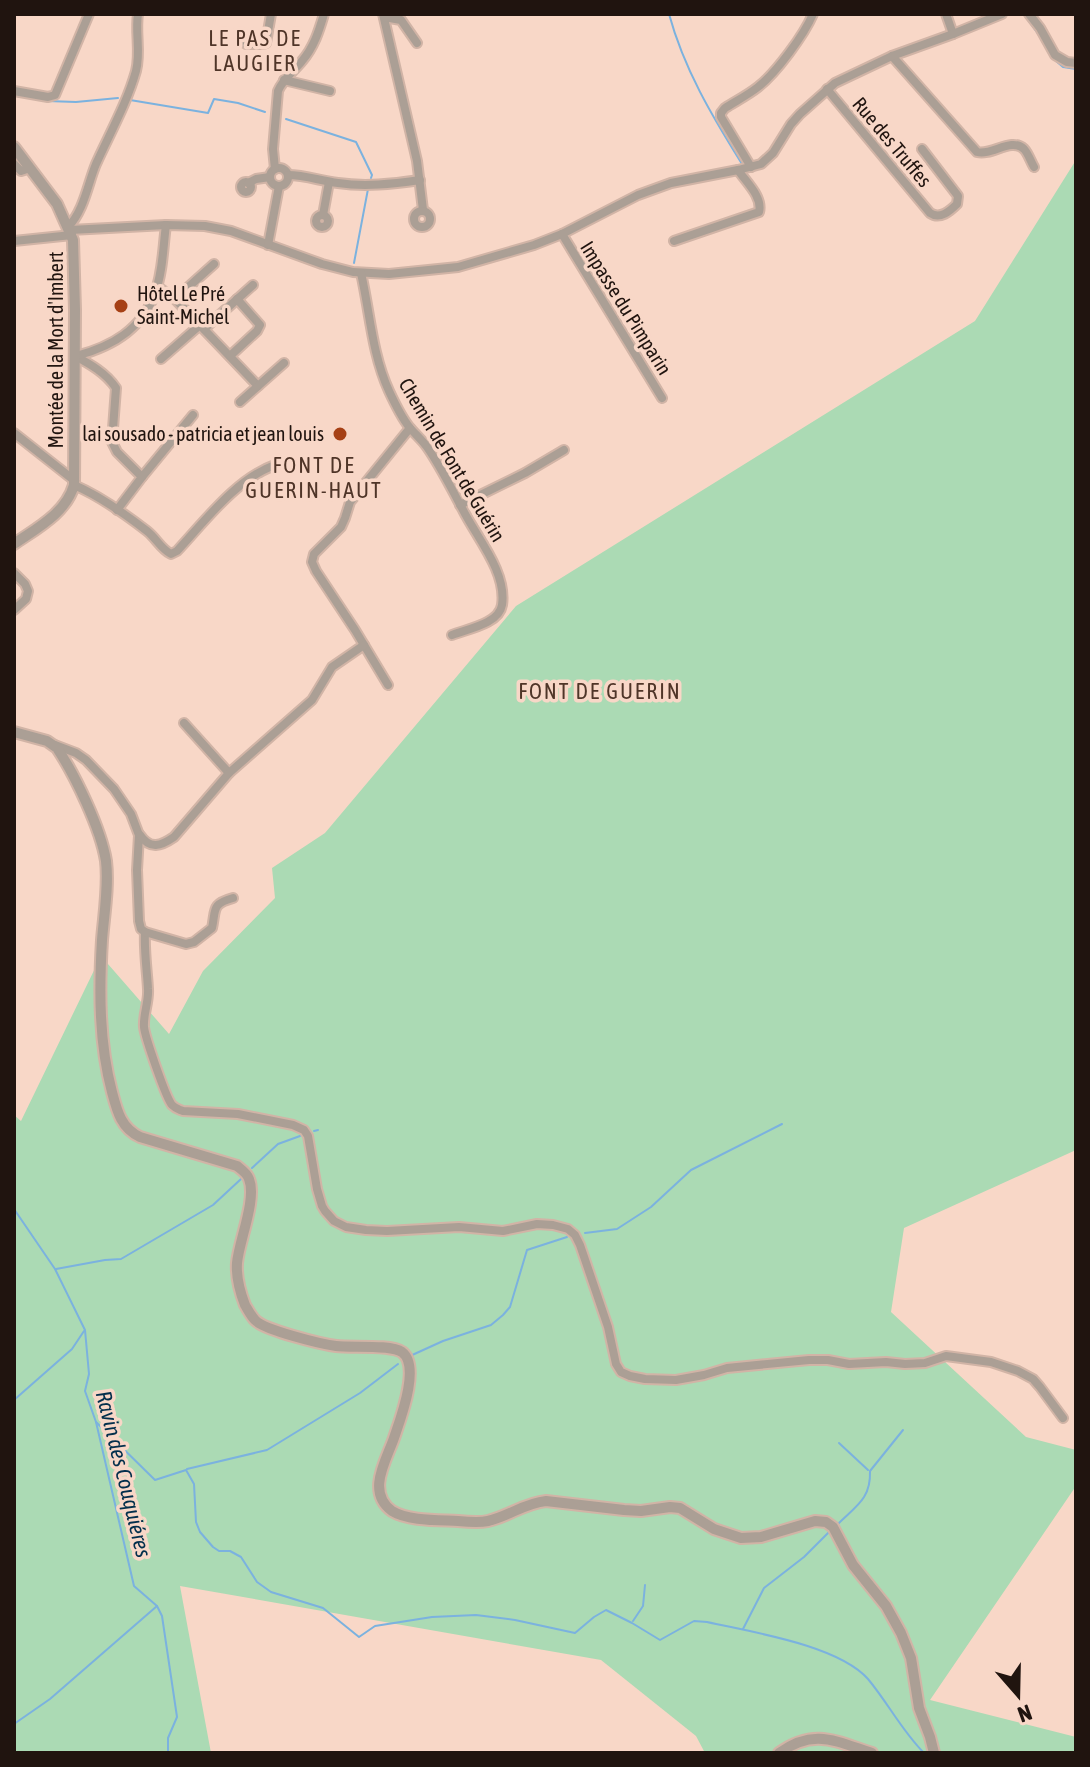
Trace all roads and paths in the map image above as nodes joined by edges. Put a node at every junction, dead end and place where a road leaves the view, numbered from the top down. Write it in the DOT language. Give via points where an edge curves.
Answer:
graph roads {
  1 [pos="89,14"];
  2 [pos="138,14"];
  3 [pos="271,14"];
  4 [pos="324,14"];
  5 [pos="813,14"];
  6 [pos="946,14"];
  7 [pos="1002,14"];
  8 [pos="1029,14"];
  9 [pos="384,15"];
  10 [pos="953,34"];
  11 [pos="417,43"];
  12 [pos="246,44"];
  13 [pos="892,56"];
  14 [pos="1076,63"];
  15 [pos="284,80"];
  16 [pos="827,89"];
  17 [pos="14,91"];
  18 [pos="330,91"];
  19 [pos="14,147"];
  20 [pos="922,149"];
  21 [pos="14,164"];
  22 [pos="751,167"];
  23 [pos="1034,167"];
  24 [pos="30,168"];
  25 [pos="738,170"];
  26 [pos="273,173"];
  27 [pos="288,175"];
  28 [pos="420,180"];
  29 [pos="329,182"];
  30 [pos="248,183"];
  31 [pos="279,186"];
  32 [pos="423,210"];
  33 [pos="323,215"];
  34 [pos="166,225"];
  35 [pos="70,231"];
  36 [pos="562,234"];
  37 [pos="14,241"];
  38 [pos="674,241"];
  39 [pos="268,245"];
  40 [pos="214,264"];
  41 [pos="361,273"];
  42 [pos="253,285"];
  43 [pos="157,286"];
  44 [pos="175,299"];
  45 [pos="237,299"];
  46 [pos="202,327"];
  47 [pos="230,356"];
  48 [pos="83,357"];
  49 [pos="161,359"];
  50 [pos="284,363"];
  51 [pos="258,386"];
  52 [pos="662,398"];
  53 [pos="240,402"];
  54 [pos="193,415"];
  55 [pos="410,428"];
  56 [pos="14,433"];
  57 [pos="564,450"];
  58 [pos="275,465"];
  59 [pos="142,477"];
  60 [pos="75,483"];
  61 [pos="460,505"];
  62 [pos="117,510"];
  63 [pos="14,544"];
  64 [pos="14,573"];
  65 [pos="14,610"];
  66 [pos="452,635"];
  67 [pos="364,645"];
  68 [pos="388,685"];
  69 [pos="184,723"];
  70 [pos="14,732"];
  71 [pos="54,745"];
  72 [pos="229,773"];
  73 [pos="139,835"];
  74 [pos="233,898"];
  75 [pos="145,932"];
  76 [pos="1063,1418"];
  77 [pos="934,1752"];
  78 [pos="779,1753"];
  79 [pos="872,1753"];
  1 -- 17 [label="street" via="57,93 48,97"];
  2 -- 35 [label="street" via="133,79"];
  3 -- 12 [label="street" via="266,43"];
  4 -- 15 [label="street" via="310,50"];
  5 -- 22 [label="street" via="768,77 722,111"];
  6 -- 10 [label="street"];
  7 -- 10 [label="street"];
  8 -- 14 [label="street" via="1055,55"];
  9 -- 11 [label="street" via="399,18"];
  9 -- 28 [label="street"];
  10 -- 13 [label="street"];
  13 -- 16 [label="street"];
  13 -- 23 [label="street" via="977,152 1016,145"];
  15 -- 18 [label="street"];
  15 -- 26 [label="street" via="277,101"];
  16 -- 20 [label="street, Rue des Truffes" via="930,213 940,216 957,204 958,196"];
  16 -- 22 [label="street" via="791,124 769,158"];
  19 -- 24 [label="street, Montée de la Mort d'Imbert"];
  21 -- 24 [label="street" via="21,171"];
  22 -- 25 [label="street"];
  24 -- 35 [label="street, Montée de la Mort d'Imbert"];
  25 -- 36 [label="street" via="638,195"];
  25 -- 38 [label="street" via="760,202 759,212"];
  26 -- 27 [label="street" via="283,169"];
  26 -- 30 [label="street"];
  26 -- 31 [label="street"];
  27 -- 29 [label="street"];
  27 -- 31 [label="street"];
  28 -- 29 [label="street"];
  28 -- 32 [label="street"];
  29 -- 33 [label="street"];
  31 -- 39 [label="street"];
  34 -- 35 [label="street"];
  34 -- 39 [label="street" via="221,229"];
  34 -- 43 [label="street"];
  35 -- 37 [label="street"];
  35 -- 48 [label="street, Montée de la Mort d'Imbert"];
  36 -- 41 [label="street" via="458,267"];
  36 -- 52 [label="street, Impasse du Pimparin"];
  39 -- 41 [label="street"];
  40 -- 44 [label="street"];
  41 -- 55 [label="street, Chemin de Font de Guérin" via="380,371"];
  42 -- 45 [label="street"];
  43 -- 44 [label="street"];
  43 -- 48 [label="street" via="132,329"];
  44 -- 46 [label="street"];
  45 -- 46 [label="street"];
  45 -- 47 [label="street" via="260,325"];
  46 -- 47 [label="street"];
  46 -- 49 [label="street"];
  47 -- 51 [label="street"];
  48 -- 59 [label="street" via="116,388 113,446"];
  48 -- 60 [label="street, Montée de la Mort d'Imbert"];
  50 -- 51 [label="street"];
  51 -- 53 [label="street"];
  54 -- 59 [label="street"];
  55 -- 61 [label="street, Chemin de Font de Guérin" via="440,466"];
  55 -- 67 [label="street" via="350,502 341,527 313,556 316,571"];
  56 -- 60 [label="street"];
  57 -- 61 [label="street"];
  58 -- 62 [label="street" via="252,476 171,554"];
  59 -- 62 [label="street"];
  60 -- 62 [label="street"];
  60 -- 63 [label="street" via="59,511"];
  61 -- 66 [label="street, Chemin de Font de Guérin" via="495,566 502,606 492,619"];
  64 -- 65 [label="street" via="28,591"];
  67 -- 68 [label="street"];
  67 -- 72 [label="street" via="332,667 312,700"];
  69 -- 72 [label="street"];
  70 -- 71 [label="street"];
  71 -- 73 [label="street" via="82,756 114,789"];
  71 -- 77 [label="street" via="92,816 105,855 102,1042 121,1120 140,1137 246,1173 251,1189 237,1264 241,1294 257,1323 334,1346 395,1349 409,1359 410,1378 379,1477 385,1504 406,1516 473,1522 546,1501 641,1511 670,1507 741,1538 826,1522 901,1633"];
  72 -- 73 [label="street" via="174,837 151,845"];
  73 -- 75 [label="street" via="139,921"];
  74 -- 75 [label="street" via="216,907 212,928 190,944"];
  75 -- 76 [label="street" via="144,1032 171,1103 183,1111 238,1114 300,1127 308,1136 322,1206 339,1224 387,1231 503,1231 537,1224 568,1229 580,1245 616,1364 630,1376 687,1379 727,1368 809,1360 905,1364 946,1356 1018,1371 1033,1379"];
  78 -- 79 [label="street" via="817,1737"];
}
